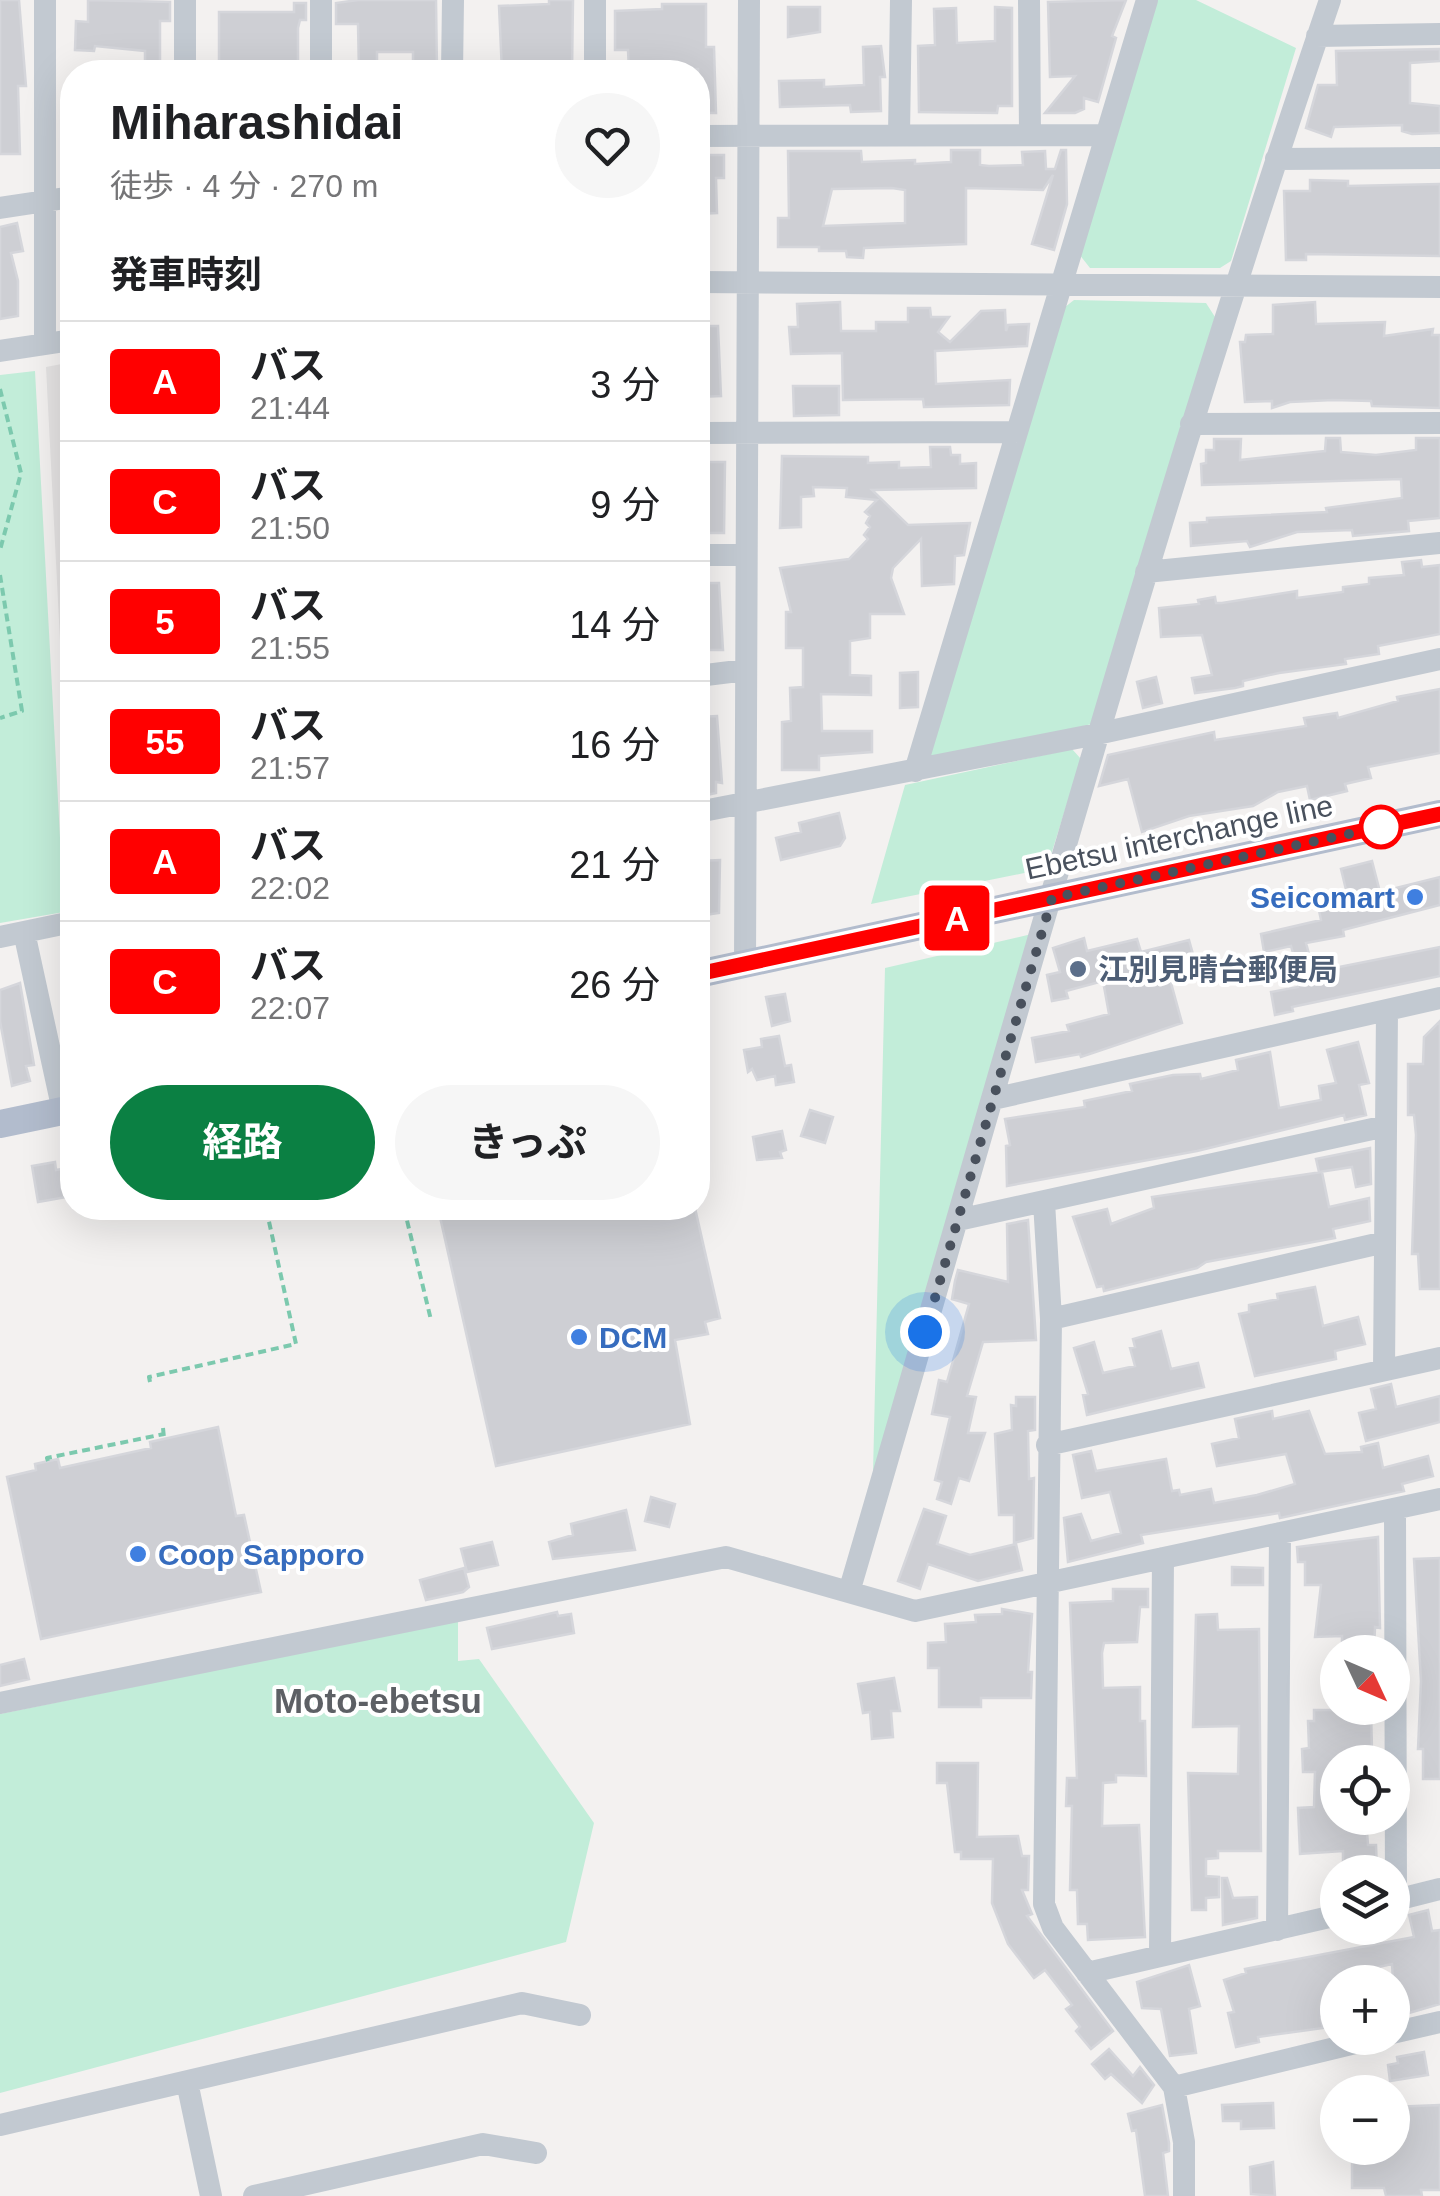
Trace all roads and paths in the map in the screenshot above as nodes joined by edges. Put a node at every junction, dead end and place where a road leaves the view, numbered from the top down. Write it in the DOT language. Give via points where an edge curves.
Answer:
graph roads {
  1 [pos="45,0"];
  2 [pos="185,0"];
  3 [pos="321,0"];
  4 [pos="453,0"];
  5 [pos="595,0"];
  6 [pos="749,0"];
  7 [pos="901,0"];
  8 [pos="1029,0"];
  9 [pos="1147,0"];
  10 [pos="1330,0"];
  11 [pos="1440,34"];
  12 [pos="1318,36"];
  13 [pos="185,60"];
  14 [pos="320,60"];
  15 [pos="452,60"];
  16 [pos="595,60"];
  17 [pos="900,135"];
  18 [pos="1030,135"];
  19 [pos="1106,135"];
  20 [pos="710,136"];
  21 [pos="748,136"];
  22 [pos="1440,158"];
  23 [pos="1276,160"];
  24 [pos="60,199"];
  25 [pos="45,202"];
  26 [pos="0,208"];
  27 [pos="710,282"];
  28 [pos="748,282"];
  29 [pos="1060,284"];
  30 [pos="1233,286"];
  31 [pos="1440,287"];
  32 [pos="60,342"];
  33 [pos="45,344"];
  34 [pos="0,351"];
  35 [pos="0,389"];
  36 [pos="1440,422"];
  37 [pos="1191,424"];
  38 [pos="1016,432"];
  39 [pos="710,433"];
  40 [pos="747,434"];
  41 [pos="1440,543"];
  42 [pos="0,550"];
  43 [pos="710,555"];
  44 [pos="746,555"];
  45 [pos="1146,572"];
  46 [pos="0,575"];
  47 [pos="1440,659"];
  48 [pos="746,670"];
  49 [pos="710,674"];
  50 [pos="0,718"];
  51 [pos="1098,734"];
  52 [pos="915,771"];
  53 [pos="745,806"];
  54 [pos="710,810"];
  55 [pos="1440,814"];
  56 [pos="1052,898"];
  57 [pos="60,924"];
  58 [pos="24,932"];
  59 [pos="0,937"];
  60 [pos="744,964"];
  61 [pos="710,971"];
  62 [pos="1440,998"];
  63 [pos="1387,1010"];
  64 [pos="60,1078"];
  65 [pos="993,1099"];
  66 [pos="60,1112"];
  67 [pos="0,1124"];
  68 [pos="1386,1126"];
  69 [pos="1044,1202"];
  70 [pos="269,1220"];
  71 [pos="407,1220"];
  72 [pos="958,1220"];
  73 [pos="1385,1242"];
  74 [pos="1051,1319"];
  75 [pos="431,1320"];
  76 [pos="1440,1358"];
  77 [pos="1384,1370"];
  78 [pos="150,1382"];
  79 [pos="164,1433"];
  80 [pos="1046,1445"];
  81 [pos="48,1461"];
  82 [pos="1440,1499"];
  83 [pos="1395,1509"];
  84 [pos="1280,1533"];
  85 [pos="1163,1558"];
  86 [pos="1048,1583"];
  87 [pos="849,1592"];
  88 [pos="0,1704"];
  89 [pos="1394,1855"];
  90 [pos="1440,1890"];
  91 [pos="1410,1897"];
  92 [pos="1320,1919"];
  93 [pos="1277,1930"];
  94 [pos="1160,1956"];
  95 [pos="1087,1973"];
  96 [pos="580,2014"];
  97 [pos="1440,2022"];
  98 [pos="1410,2030"];
  99 [pos="1320,2052"];
  100 [pos="187,2082"];
  101 [pos="1174,2088"];
  102 [pos="0,2126"];
  103 [pos="536,2154"];
  104 [pos="211,2196"];
  105 [pos="254,2196"];
  106 [pos="1184,2196"];
  1 -- 25 [label="street"];
  2 -- 13 [label="street"];
  3 -- 14 [label="street"];
  4 -- 15 [label="street"];
  5 -- 16 [label="street"];
  6 -- 21 [label="street"];
  7 -- 17 [label="street"];
  8 -- 18 [label="street"];
  9 -- 19 [label="street"];
  10 -- 12 [label="street"];
  11 -- 12 [label="street"];
  12 -- 23 [label="street"];
  17 -- 18 [label="street"];
  17 -- 21 [label="street"];
  18 -- 19 [label="street"];
  19 -- 29 [label="street"];
  20 -- 21 [label="street"];
  21 -- 28 [label="street"];
  22 -- 23 [label="street"];
  23 -- 30 [label="street"];
  24 -- 25 [label="street"];
  25 -- 26 [label="street"];
  25 -- 33 [label="street"];
  27 -- 28 [label="street"];
  28 -- 29 [label="street"];
  28 -- 40 [label="street"];
  29 -- 30 [label="street"];
  29 -- 38 [label="street"];
  30 -- 31 [label="street"];
  30 -- 37 [label="street"];
  32 -- 33 [label="street"];
  33 -- 34 [label="street"];
  35 -- 42 [label="path" via="21,473"];
  36 -- 37 [label="street"];
  37 -- 45 [label="street"];
  38 -- 40 [label="street"];
  38 -- 52 [label="street"];
  39 -- 40 [label="street"];
  40 -- 44 [label="street"];
  41 -- 45 [label="street"];
  43 -- 44 [label="street"];
  44 -- 48 [label="street"];
  45 -- 51 [label="street"];
  46 -- 50 [label="path" via="22,712"];
  47 -- 51 [label="street"];
  48 -- 49 [label="street"];
  48 -- 53 [label="street"];
  51 -- 52 [label="street"];
  51 -- 56 [label="street"];
  52 -- 53 [label="street"];
  53 -- 54 [label="street"];
  53 -- 60 [label="street"];
  55 -- 56 [label="main road, Ebetsu interchange line"];
  56 -- 60 [label="main road, Ebetsu interchange line"];
  56 -- 65 [label="street"];
  57 -- 58 [label="street"];
  58 -- 59 [label="street"];
  58 -- 64 [label="street"];
  60 -- 61 [label="main road, Ebetsu interchange line"];
  62 -- 63 [label="street"];
  63 -- 65 [label="street"];
  63 -- 68 [label="street"];
  65 -- 72 [label="street"];
  66 -- 67 [label="main road"];
  68 -- 69 [label="street"];
  68 -- 73 [label="street"];
  69 -- 72 [label="street"];
  69 -- 74 [label="street"];
  70 -- 78 [label="path" via="296,1344 149,1377"];
  71 -- 75 [label="path"];
  72 -- 87 [label="street"];
  73 -- 74 [label="street"];
  73 -- 77 [label="street"];
  74 -- 80 [label="street"];
  76 -- 77 [label="street"];
  77 -- 80 [label="street"];
  79 -- 81 [label="path"];
  80 -- 86 [label="street"];
  82 -- 83 [label="street"];
  83 -- 84 [label="street"];
  83 -- 89 [label="street"];
  84 -- 85 [label="street"];
  84 -- 93 [label="street"];
  85 -- 86 [label="street"];
  85 -- 94 [label="street"];
  86 -- 87 [label="street" via="916,1611"];
  86 -- 95 [label="street" via="1044,1904 1053,1928"];
  87 -- 88 [label="street" via="726,1557"];
  90 -- 91 [label="street"];
  92 -- 93 [label="street"];
  93 -- 94 [label="street"];
  94 -- 95 [label="street"];
  95 -- 101 [label="street"];
  96 -- 100 [label="street" via="522,2003"];
  97 -- 98 [label="street"];
  99 -- 101 [label="street"];
  100 -- 102 [label="street"];
  100 -- 104 [label="street"];
  101 -- 106 [label="street"];
  103 -- 105 [label="street" via="483,2144"];
}
